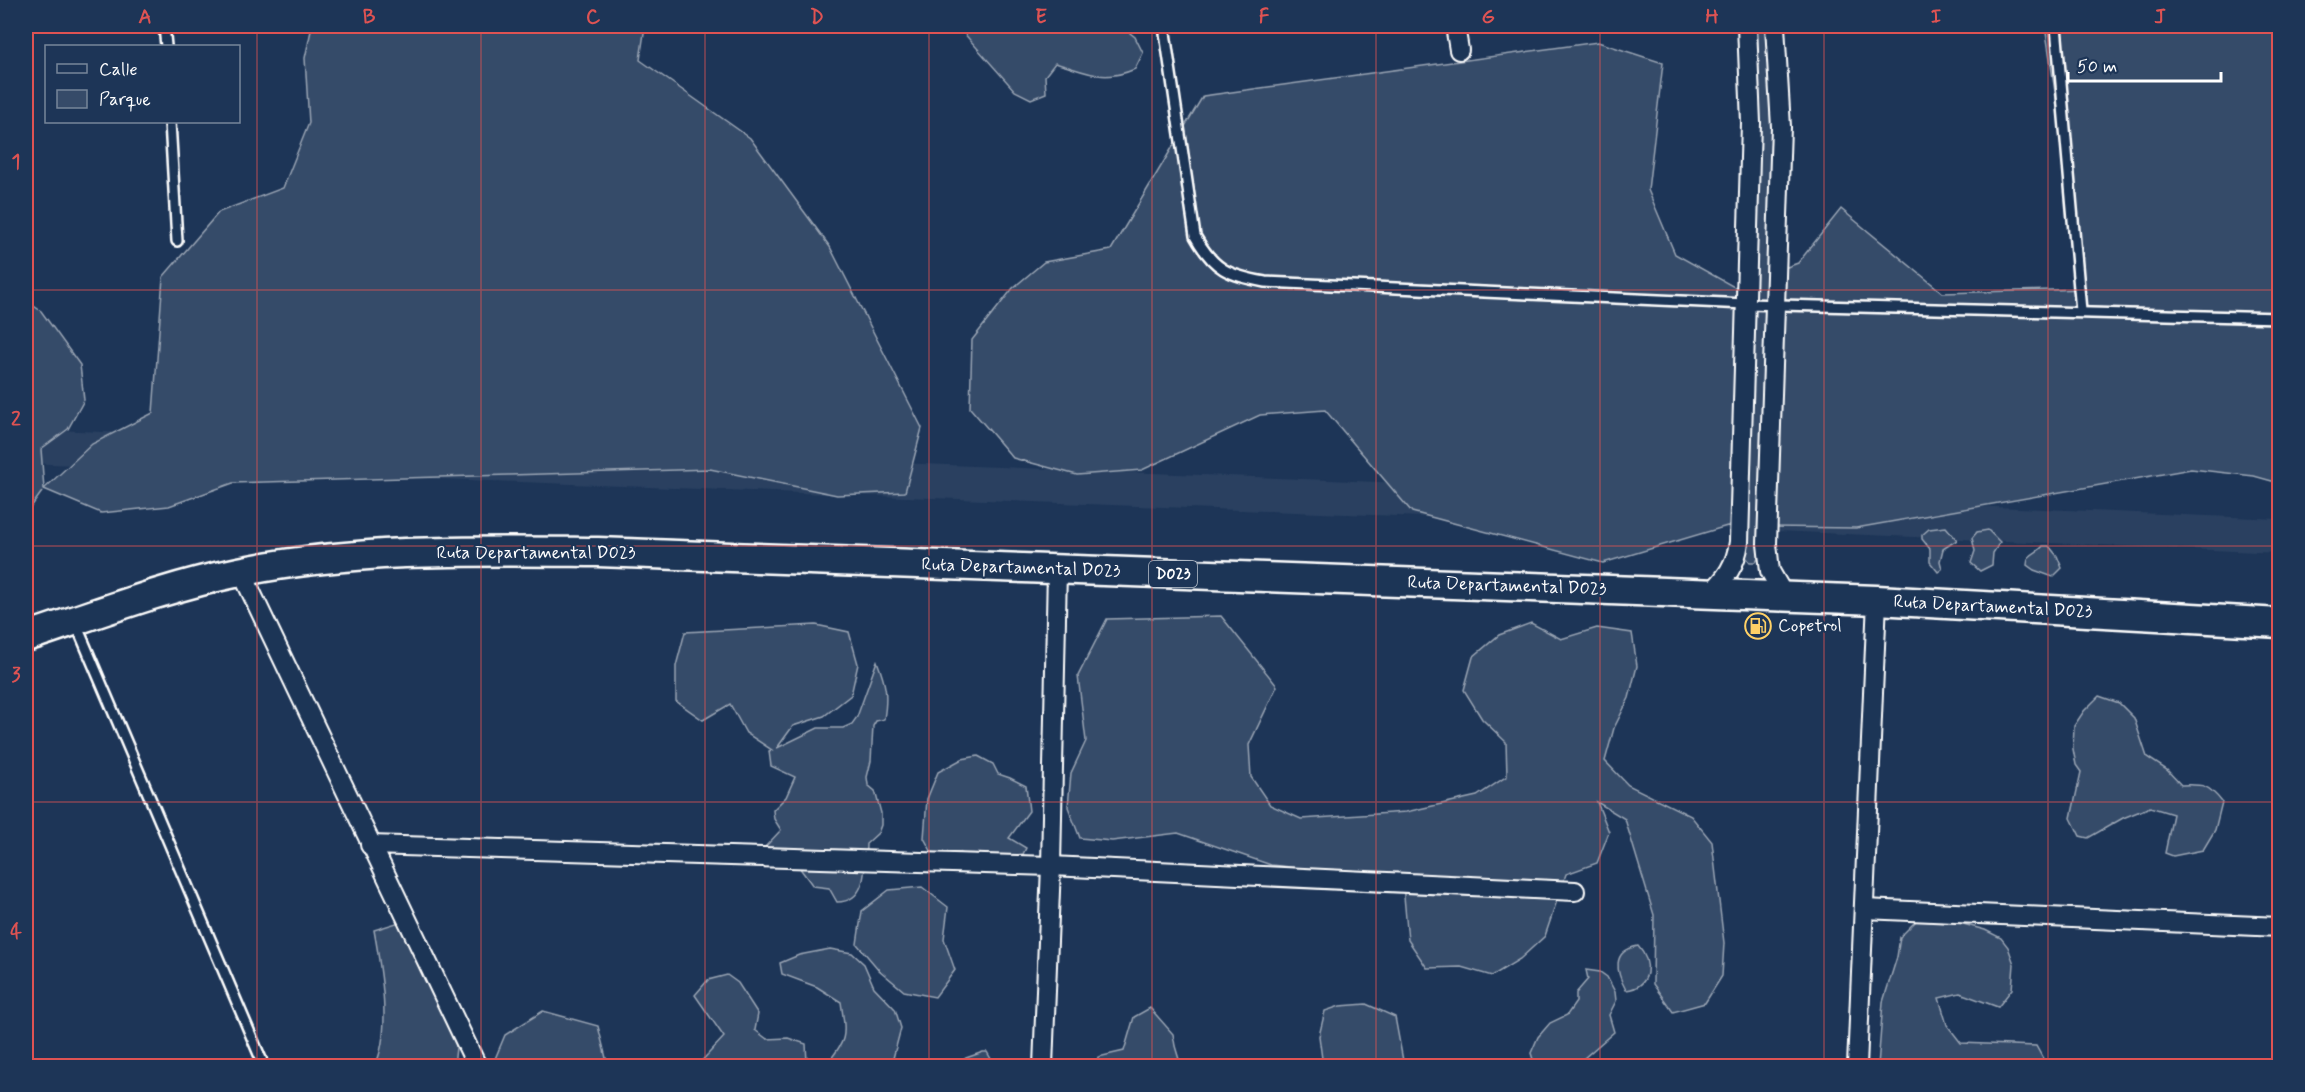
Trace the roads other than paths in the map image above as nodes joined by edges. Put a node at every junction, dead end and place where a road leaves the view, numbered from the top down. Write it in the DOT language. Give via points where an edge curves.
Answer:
graph roads {
  1 [pos="164,26"];
  2 [pos="1164,26"];
  3 [pos="1455,26"];
  4 [pos="1747,26"];
  5 [pos="1775,26"];
  6 [pos="2056,26"];
  7 [pos="166,45"];
  8 [pos="1459,50"];
  9 [pos="170,123"];
  10 [pos="177,241"];
  11 [pos="1746,304"];
  12 [pos="1775,304"];
  13 [pos="2080,311"];
  14 [pos="2280,318"];
  15 [pos="1058,569"];
  16 [pos="241,572"];
  17 [pos="1710,594"];
  18 [pos="1785,597"];
  19 [pos="1877,600"];
  20 [pos="75,621"];
  21 [pos="2280,623"];
  22 [pos="26,637"];
  23 [pos="370,845"];
  24 [pos="1051,866"];
  25 [pos="1575,891"];
  26 [pos="1864,909"];
  27 [pos="2280,927"];
  28 [pos="264,1066"];
  29 [pos="477,1066"];
  30 [pos="1043,1066"];
  31 [pos="1857,1066"];
  1 -- 7 [label="lane"];
  2 -- 11 [label="lane" via="1195,236 1223,271 1265,282"];
  3 -- 8 [label="street"];
  4 -- 11 [label="street" via="1751,123"];
  5 -- 12 [label="street" via="1781,127"];
  6 -- 13 [label="lane"];
  9 -- 10 [label="lane"];
  11 -- 12 [label="lane"];
  11 -- 17 [label="street" via="1737,554 1725,579"];
  12 -- 13 [label="lane"];
  12 -- 18 [label="street" via="1768,551 1770,571"];
  13 -- 14 [label="lane"];
  15 -- 16 [label="main road, Ruta Departamental D023 / D023" via="468,550 324,559"];
  15 -- 17 [label="main road, Ruta Departamental D023 / D023"];
  15 -- 24 [label="street"];
  16 -- 20 [label="main road, Ruta Departamental D023 / D023" via="181,585"];
  16 -- 23 [label="street"];
  17 -- 18 [label="main road, Ruta Departamental D023 / D023"];
  18 -- 19 [label="main road, Ruta Departamental D023 / D023"];
  19 -- 21 [label="main road, Ruta Departamental D023 / D023"];
  19 -- 26 [label="street"];
  20 -- 22 [label="main road, Ruta Departamental D023 / D023"];
  20 -- 28 [label="lane"];
  23 -- 24 [label="street"];
  23 -- 29 [label="street"];
  24 -- 25 [label="street"];
  24 -- 30 [label="street"];
  26 -- 27 [label="street"];
  26 -- 31 [label="street"];
}
